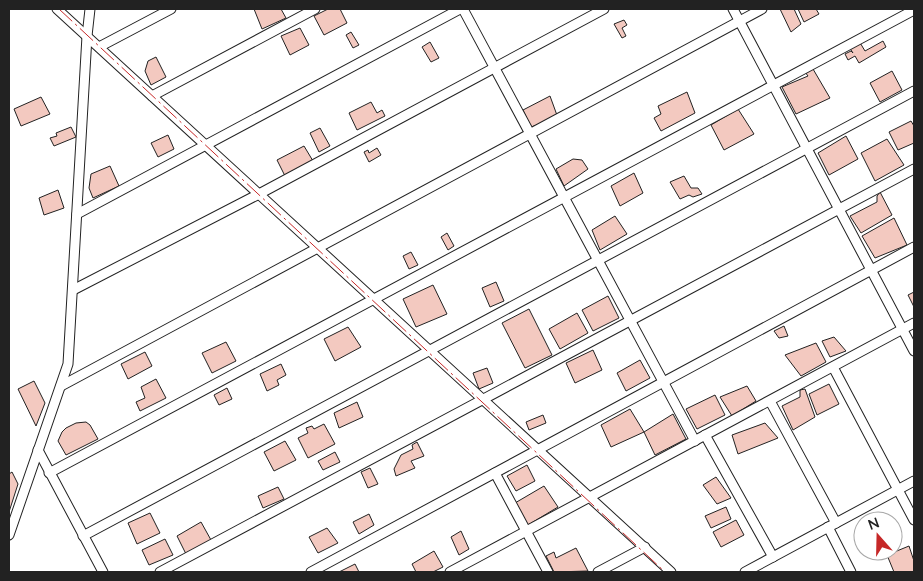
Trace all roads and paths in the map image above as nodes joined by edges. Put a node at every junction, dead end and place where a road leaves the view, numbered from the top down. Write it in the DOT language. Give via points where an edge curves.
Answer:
graph roads {
  1 [pos="57,9"];
  2 [pos="90,9"];
  3 [pos="171,9"];
  4 [pos="294,9"];
  5 [pos="315,9"];
  6 [pos="462,9"];
  7 [pos="604,9"];
  8 [pos="733,9"];
  9 [pos="762,9"];
  10 [pos="914,10"];
  11 [pos="298,18"];
  12 [pos="739,21"];
  13 [pos="87,36"];
  14 [pos="99,47"];
  15 [pos="494,68"];
  16 [pos="773,85"];
  17 [pos="914,91"];
  18 [pos="152,96"];
  19 [pos="530,134"];
  20 [pos="205,145"];
  21 [pos="807,149"];
  22 [pos="914,169"];
  23 [pos="259,194"];
  24 [pos="564,197"];
  25 [pos="839,209"];
  26 [pos="77,214"];
  27 [pos="914,247"];
  28 [pos="318,248"];
  29 [pos="598,261"];
  30 [pos="872,270"];
  31 [pos="73,290"];
  32 [pos="374,299"];
  33 [pos="630,321"];
  34 [pos="914,324"];
  35 [pos="903,330"];
  36 [pos="430,351"];
  37 [pos="914,351"];
  38 [pos="833,367"];
  39 [pos="663,382"];
  40 [pos="61,386"];
  41 [pos="483,400"];
  42 [pos="770,401"];
  43 [pos="706,435"];
  44 [pos="695,441"];
  45 [pos="38,450"];
  46 [pos="538,450"];
  47 [pos="49,473"];
  48 [pos="495,473"];
  49 [pos="914,481"];
  50 [pos="898,490"];
  51 [pos="590,497"];
  52 [pos="914,520"];
  53 [pos="832,525"];
  54 [pos="526,532"];
  55 [pos="9,535"];
  56 [pos="83,536"];
  57 [pos="644,548"];
  58 [pos="772,557"];
  59 [pos="103,572"];
  60 [pos="160,572"];
  61 [pos="311,572"];
  62 [pos="450,572"];
  63 [pos="548,572"];
  64 [pos="598,572"];
  65 [pos="672,572"];
  66 [pos="745,572"];
  67 [pos="851,572"];
  1 -- 13 [label="street"];
  2 -- 13 [label="street"];
  3 -- 14 [label="street"];
  4 -- 11 [label="street"];
  5 -- 11 [label="street"];
  6 -- 15 [label="street"];
  6 -- 20 [label="street"];
  7 -- 15 [label="street"];
  8 -- 12 [label="street"];
  9 -- 12 [label="street"];
  10 -- 16 [label="street"];
  11 -- 18 [label="street"];
  12 -- 16 [label="street"];
  12 -- 19 [label="street"];
  13 -- 14 [label="street"];
  13 -- 26 [label="street"];
  14 -- 18 [label="street"];
  15 -- 19 [label="street"];
  15 -- 23 [label="street"];
  16 -- 21 [label="street"];
  16 -- 24 [label="street"];
  17 -- 21 [label="street"];
  18 -- 20 [label="street"];
  19 -- 24 [label="street"];
  19 -- 28 [label="street"];
  20 -- 23 [label="street"];
  20 -- 26 [label="street"];
  21 -- 25 [label="street"];
  21 -- 29 [label="street"];
  22 -- 25 [label="street"];
  23 -- 28 [label="street"];
  23 -- 31 [label="street"];
  24 -- 29 [label="street"];
  24 -- 32 [label="street"];
  25 -- 30 [label="street"];
  25 -- 33 [label="street"];
  26 -- 31 [label="street"];
  27 -- 30 [label="street"];
  28 -- 32 [label="street"];
  28 -- 40 [label="street"];
  29 -- 33 [label="street"];
  29 -- 36 [label="street"];
  30 -- 35 [label="street"];
  30 -- 39 [label="street"];
  31 -- 40 [label="street" via="68,364"];
  32 -- 36 [label="street"];
  32 -- 47 [label="street"];
  33 -- 39 [label="street"];
  33 -- 41 [label="street"];
  34 -- 35 [label="street"];
  35 -- 37 [label="street"];
  35 -- 38 [label="street"];
  36 -- 41 [label="street"];
  36 -- 56 [label="street"];
  38 -- 42 [label="street"];
  38 -- 50 [label="street"];
  39 -- 44 [label="street"];
  39 -- 46 [label="street"];
  40 -- 45 [label="street"];
  41 -- 46 [label="street"];
  41 -- 60 [label="street"];
  42 -- 43 [label="street"];
  42 -- 53 [label="street"];
  43 -- 44 [label="street"];
  43 -- 58 [label="street"];
  44 -- 51 [label="street"];
  45 -- 47 [label="street"];
  45 -- 55 [label="street"];
  46 -- 48 [label="street"];
  46 -- 51 [label="street"];
  47 -- 56 [label="street"];
  48 -- 54 [label="street"];
  48 -- 61 [label="street"];
  49 -- 50 [label="street"];
  50 -- 52 [label="street"];
  50 -- 53 [label="street"];
  51 -- 54 [label="street"];
  51 -- 57 [label="street"];
  53 -- 58 [label="street"];
  53 -- 67 [label="street"];
  54 -- 62 [label="street"];
  54 -- 63 [label="street"];
  56 -- 59 [label="street"];
  57 -- 64 [label="street"];
  57 -- 65 [label="street"];
  58 -- 66 [label="street"];
}
